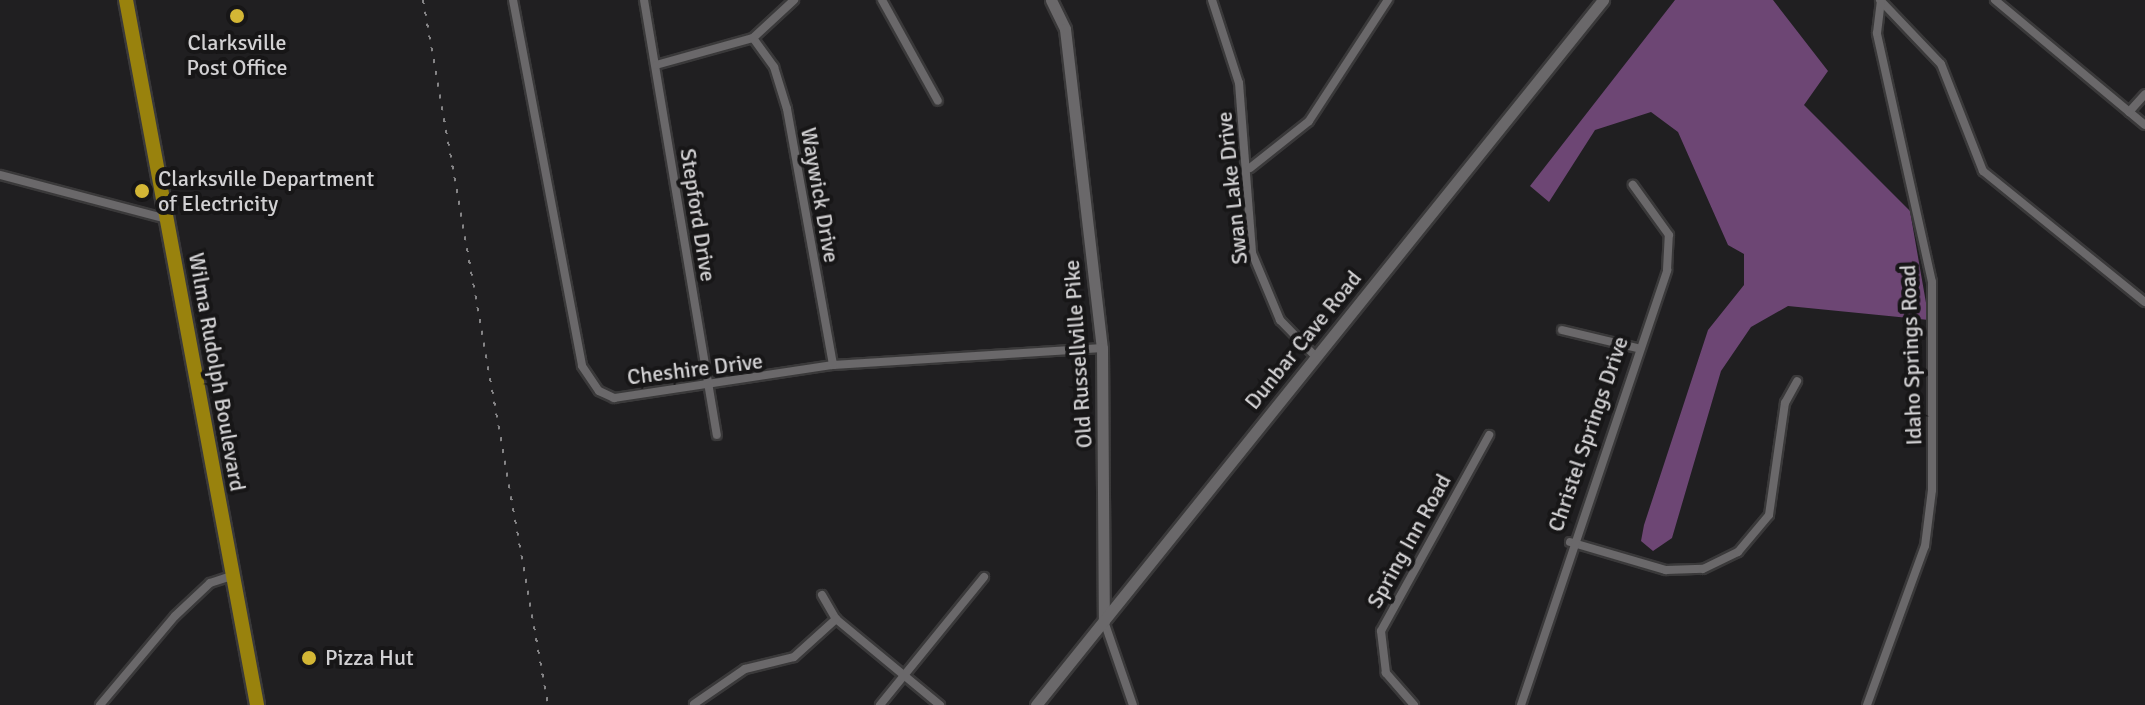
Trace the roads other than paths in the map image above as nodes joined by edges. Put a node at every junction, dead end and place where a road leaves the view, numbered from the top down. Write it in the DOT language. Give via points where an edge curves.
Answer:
graph roads {
  1 [pos="126,0"];
  2 [pos="513,0"];
  3 [pos="644,0"];
  4 [pos="794,0"];
  5 [pos="882,0"];
  6 [pos="1051,0"];
  7 [pos="1212,0"];
  8 [pos="1388,0"];
  9 [pos="1603,0"];
  10 [pos="1881,0"];
  11 [pos="1995,0"];
  12 [pos="753,38"];
  13 [pos="656,65"];
  14 [pos="2145,94"];
  15 [pos="938,101"];
  16 [pos="2129,112"];
  17 [pos="2145,125"];
  18 [pos="1250,168"];
  19 [pos="0,175"];
  20 [pos="1633,185"];
  21 [pos="166,219"];
  22 [pos="2145,302"];
  23 [pos="1562,330"];
  24 [pos="1102,348"];
  25 [pos="1637,348"];
  26 [pos="1316,357"];
  27 [pos="833,365"];
  28 [pos="1797,381"];
  29 [pos="707,387"];
  30 [pos="717,435"];
  31 [pos="1489,435"];
  32 [pos="1570,542"];
  33 [pos="232,576"];
  34 [pos="984,577"];
  35 [pos="822,595"];
  36 [pos="836,619"];
  37 [pos="1104,621"];
  38 [pos="905,677"];
  39 [pos="694,704"];
  40 [pos="100,705"];
  41 [pos="257,705"];
  42 [pos="880,705"];
  43 [pos="940,705"];
  44 [pos="1036,705"];
  45 [pos="1133,705"];
  46 [pos="1414,705"];
  47 [pos="1521,705"];
  48 [pos="1867,705"];
  1 -- 21 [label="highway, Wilma Rudolph Boulevard"];
  2 -- 29 [label="street, Cheshire Drive" via="586,377 614,398"];
  3 -- 13 [label="street, Stepford Drive"];
  4 -- 12 [label="street"];
  5 -- 15 [label="street"];
  6 -- 24 [label="main road, Old Russellville Pike" via="1065,29"];
  7 -- 18 [label="street, Swan Lake Drive" via="1239,83"];
  8 -- 18 [label="street" via="1309,121"];
  9 -- 26 [label="main road, Dunbar Cave Road"];
  10 -- 22 [label="street" via="1941,64 1983,171"];
  10 -- 48 [label="street, Idaho Springs Road" via="1877,33 1932,282 1932,490 1925,546"];
  11 -- 16 [label="street"];
  12 -- 13 [label="street"];
  12 -- 27 [label="street, Waywick Drive" via="774,67 787,109"];
  13 -- 29 [label="street, Stepford Drive"];
  14 -- 16 [label="street"];
  16 -- 17 [label="street"];
  18 -- 26 [label="street, Swan Lake Drive" via="1252,253 1261,281 1280,320"];
  19 -- 21 [label="street"];
  20 -- 25 [label="street, Christel Springs Drive" via="1663,221 1669,244 1667,270"];
  21 -- 33 [label="highway, Wilma Rudolph Boulevard"];
  23 -- 25 [label="street"];
  24 -- 27 [label="street, Cheshire Drive"];
  24 -- 37 [label="main road, Old Russellville Pike"];
  25 -- 32 [label="street, Christel Springs Drive"];
  26 -- 37 [label="main road, Dunbar Cave Road"];
  27 -- 29 [label="street, Cheshire Drive"];
  28 -- 32 [label="street" via="1785,403 1769,515 1738,552 1703,569 1666,570"];
  29 -- 30 [label="street, Stepford Drive"];
  31 -- 46 [label="street, Spring Inn Road" via="1381,631 1386,673"];
  32 -- 47 [label="street, Christel Springs Drive"];
  33 -- 40 [label="street" via="210,583 175,616"];
  33 -- 41 [label="highway, Wilma Rudolph Boulevard"];
  34 -- 38 [label="street"];
  35 -- 36 [label="street"];
  36 -- 38 [label="street"];
  36 -- 39 [label="street" via="794,657 745,669"];
  37 -- 44 [label="main road, Dunbar Cave Road"];
  37 -- 45 [label="street, Old Russellville Pike"];
  38 -- 42 [label="street"];
  38 -- 43 [label="street"];
}
